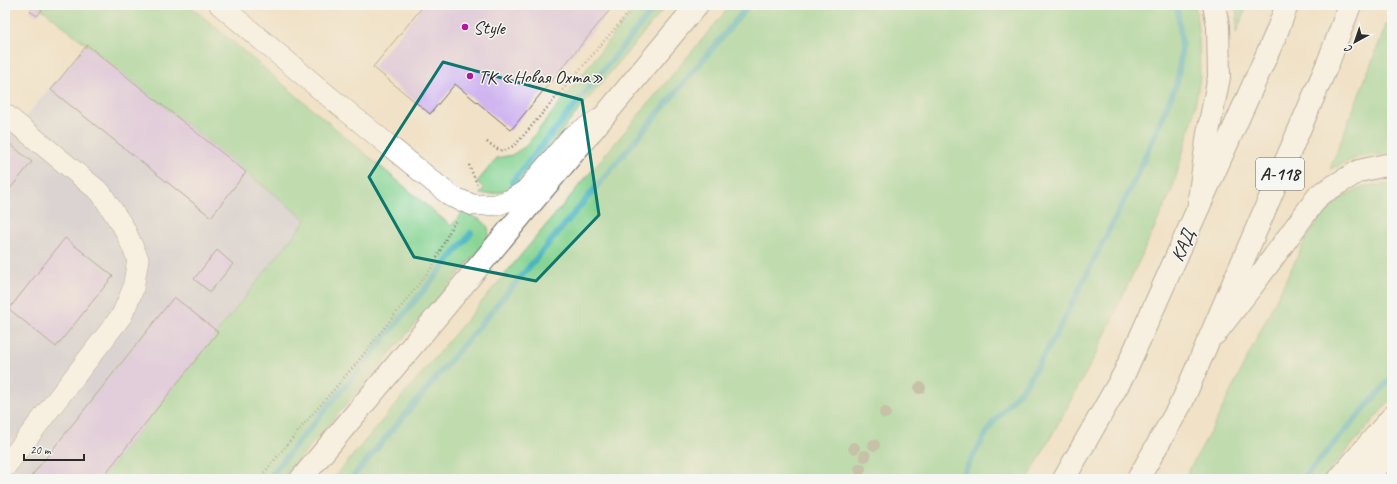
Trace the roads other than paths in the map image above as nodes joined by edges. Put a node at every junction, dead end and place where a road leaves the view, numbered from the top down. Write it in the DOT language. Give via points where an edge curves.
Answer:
graph roads {
  1 [pos="220,5"];
  2 [pos="697,5"];
  3 [pos="712,5"];
  4 [pos="1214,5"];
  5 [pos="1287,5"];
  6 [pos="1350,5"];
  7 [pos="5,114"];
  8 [pos="603,117"];
  9 [pos="1392,167"];
  10 [pos="1197,211"];
  11 [pos="1208,343"];
  12 [pos="1392,417"];
  13 [pos="1392,449"];
  14 [pos="5,468"];
  15 [pos="301,479"];
  16 [pos="316,479"];
  17 [pos="1064,479"];
  18 [pos="1138,479"];
  19 [pos="1339,479"];
  20 [pos="1367,479"];
  1 -- 8 [label="street" via="452,197 473,205 496,205 524,191 570,137"];
  2 -- 8 [label="main road"];
  3 -- 16 [label="main road"];
  4 -- 10 [label="main road" via="1218,26 1219,77"];
  5 -- 10 [label="main road, КАД"];
  6 -- 11 [label="main road, А-118"];
  7 -- 14 [label="street" via="101,193 124,228 138,259 134,289 122,315"];
  8 -- 15 [label="main road"];
  9 -- 11 [label="main road" via="1386,165 1359,171 1319,195"];
  10 -- 17 [label="main road, КАД" via="1124,374"];
  11 -- 18 [label="main road, А-118" via="1182,402"];
  12 -- 19 [label="main road"];
  13 -- 20 [label="main road"];
}
